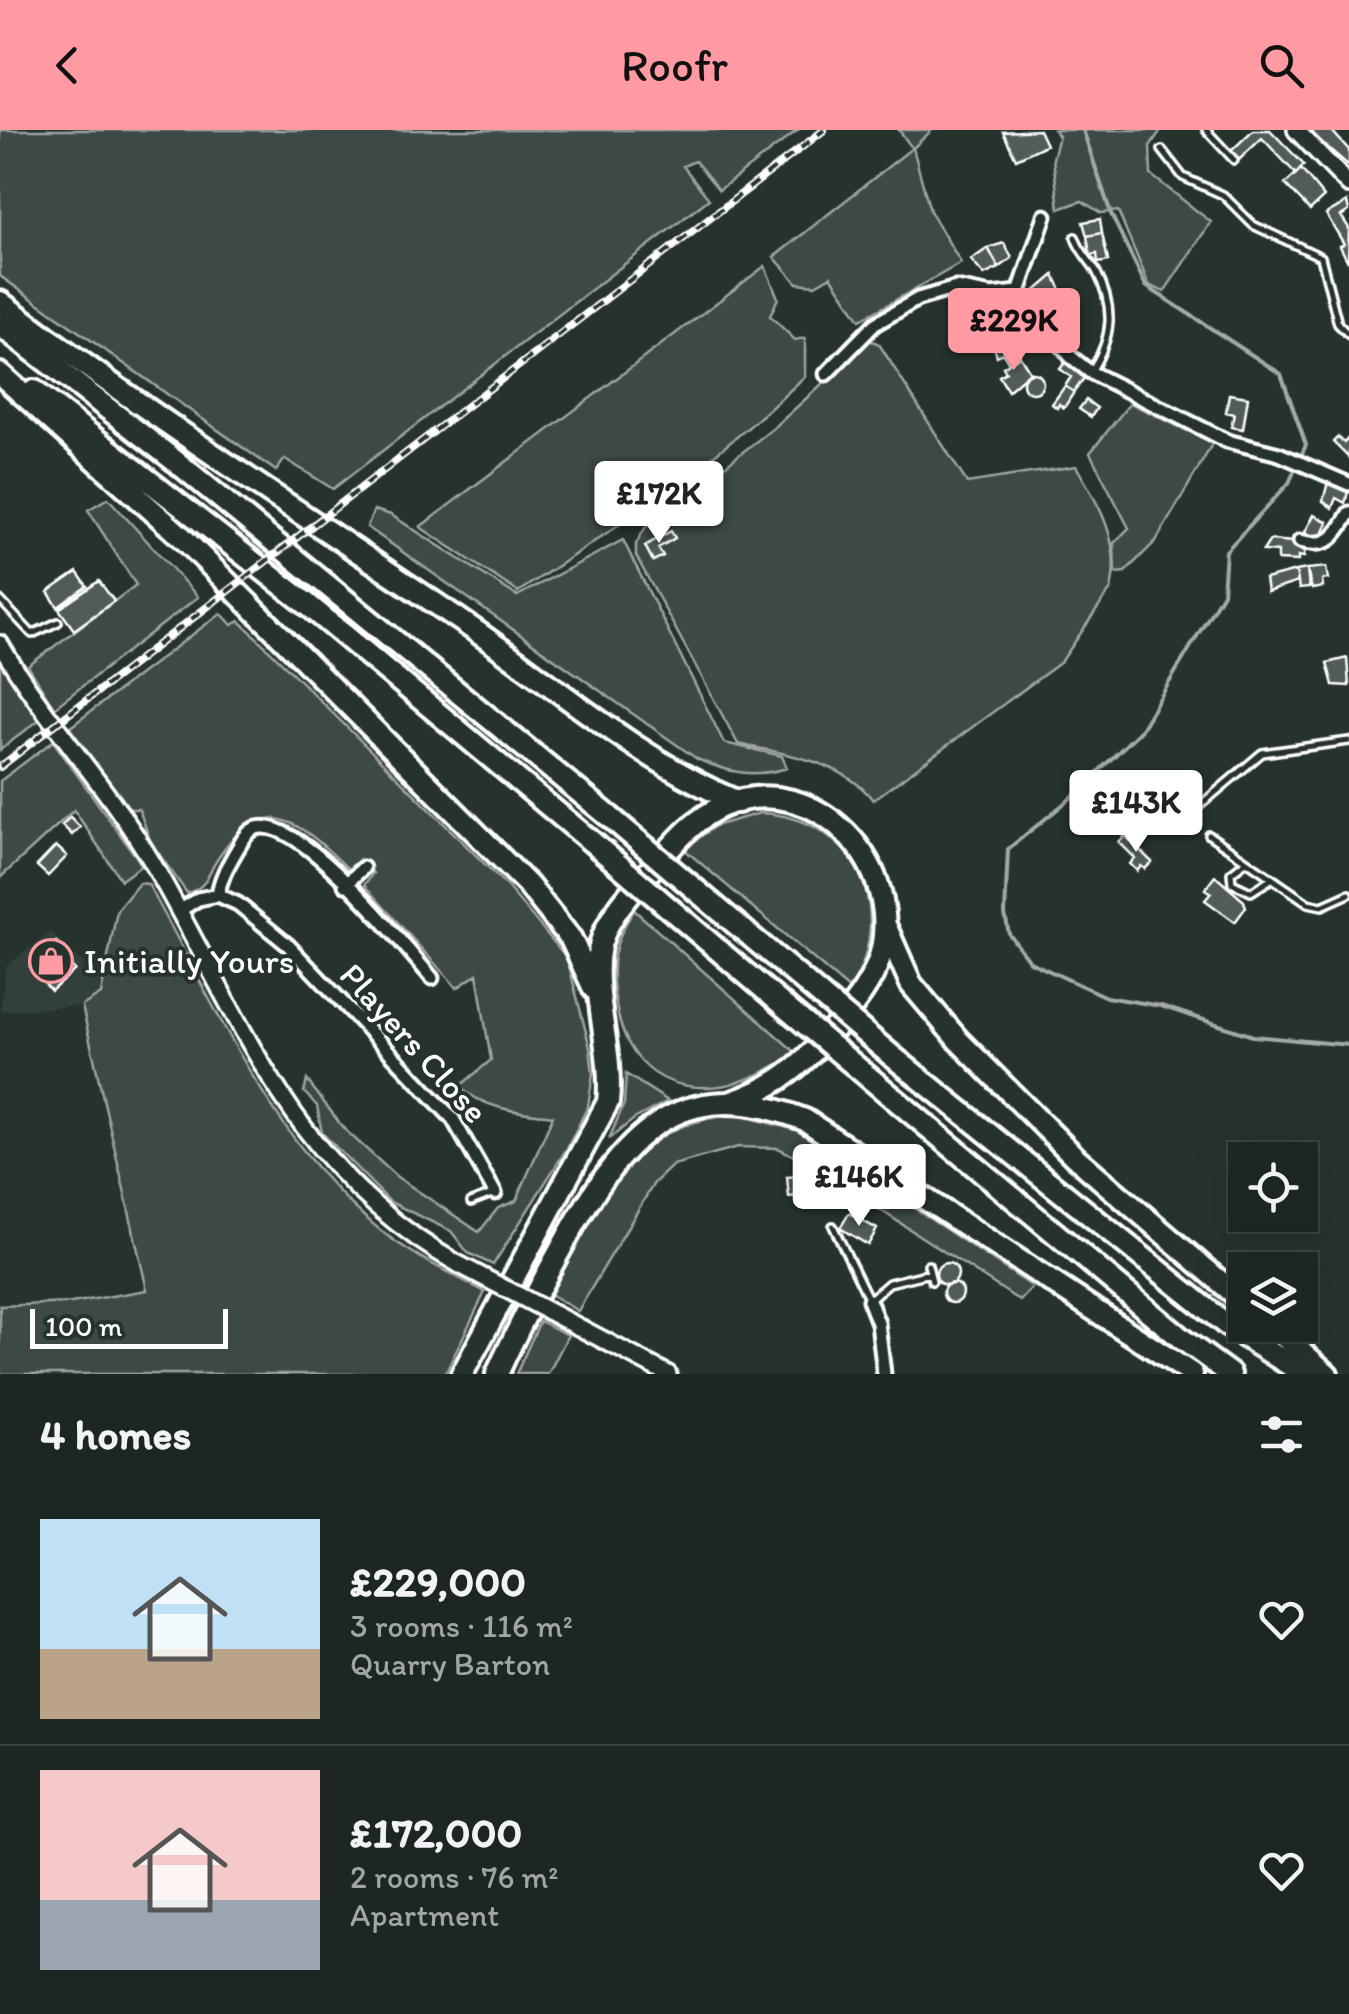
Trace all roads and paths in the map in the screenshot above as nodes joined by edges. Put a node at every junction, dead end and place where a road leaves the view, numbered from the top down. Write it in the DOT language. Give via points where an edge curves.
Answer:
graph roads {
  1 [pos="1206,130"];
  2 [pos="1296,130"];
  3 [pos="1162,150"];
  4 [pos="1234,160"];
  5 [pos="1349,185"];
  6 [pos="1045,216"];
  7 [pos="1075,237"];
  8 [pos="1019,292"];
  9 [pos="0,302"];
  10 [pos="0,325"];
  11 [pos="1349,334"];
  12 [pos="0,365"];
  13 [pos="1090,372"];
  14 [pos="0,374"];
  15 [pos="826,374"];
  16 [pos="0,394"];
  17 [pos="1349,484"];
  18 [pos="1349,513"];
  19 [pos="1300,540"];
  20 [pos="0,600"];
  21 [pos="58,622"];
  22 [pos="0,644"];
  23 [pos="326,682"];
  24 [pos="1349,741"];
  25 [pos="738,802"];
  26 [pos="1191,813"];
  27 [pos="1210,835"];
  28 [pos="1244,863"];
  29 [pos="363,868"];
  30 [pos="1270,880"];
  31 [pos="345,885"];
  32 [pos="1349,894"];
  33 [pos="218,895"];
  34 [pos="178,912"];
  35 [pos="885,925"];
  36 [pos="432,978"];
  37 [pos="602,1010"];
  38 [pos="730,1103"];
  39 [pos="495,1193"];
  40 [pos="471,1202"];
  41 [pos="832,1226"];
  42 [pos="928,1265"];
  43 [pos="885,1275"];
  44 [pos="889,1283"];
  45 [pos="1228,1287"];
  46 [pos="869,1300"];
  47 [pos="1290,1342"];
  48 [pos="462,1374"];
  49 [pos="497,1374"];
  50 [pos="668,1374"];
  51 [pos="884,1374"];
  52 [pos="1192,1374"];
  53 [pos="1230,1374"];
  54 [pos="1304,1374"];
  55 [pos="1327,1374"];
  1 -- 4 [label="lane"];
  2 -- 5 [label="main road"];
  3 -- 11 [label="lane" via="1183,177 1222,194 1253,225 1322,258 1338,324"];
  6 -- 8 [label="street"];
  7 -- 13 [label="lane" via="1098,276 1111,318 1111,334"];
  8 -- 13 [label="street"];
  8 -- 15 [label="street" via="956,288 918,299 875,324"];
  9 -- 25 [label="highway" via="162,423 692,783"];
  10 -- 54 [label="highway, bridge" via="610,817 892,1056 1228,1326"];
  12 -- 53 [label="highway, bridge" via="307,604"];
  13 -- 17 [label="street" via="1227,441 1279,454"];
  14 -- 23 [label="highway" via="183,538"];
  16 -- 23 [label="highway" via="164,530"];
  18 -- 19 [label="street" via="1330,542"];
  20 -- 21 [label="lane" via="32,634"];
  22 -- 34 [label="main road" via="122,817"];
  23 -- 37 [label="highway" via="554,912"];
  24 -- 26 [label="lane" via="1262,754"];
  25 -- 35 [label="highway" via="789,802 836,822 874,870"];
  25 -- 37 [label="highway" via="680,836 612,920 599,956"];
  27 -- 28 [label="lane"];
  28 -- 30 [label="lane"];
  28 -- 30 [label="lane" via="1230,878 1244,891"];
  29 -- 31 [label="street"];
  30 -- 32 [label="lane" via="1316,905"];
  31 -- 33 [label="street" via="300,840 263,828 242,841"];
  31 -- 36 [label="street"];
  33 -- 34 [label="street"];
  33 -- 39 [label="street, Players Close" via="288,945 454,1119"];
  34 -- 50 [label="main road, bridge" via="319,1152 393,1223"];
  35 -- 38 [label="highway" via="862,995 806,1062 761,1092"];
  35 -- 45 [label="highway" via="911,984 959,1041 1075,1156"];
  37 -- 48 [label="highway" via="610,1067 603,1116"];
  38 -- 49 [label="highway" via="678,1114 628,1145 586,1203"];
  38 -- 52 [label="highway" via="762,1105 805,1120"];
  39 -- 40 [label="lane"];
  41 -- 46 [label="lane"];
  42 -- 44 [label="lane" via="931,1277"];
  43 -- 44 [label="lane"];
  44 -- 46 [label="lane"];
  46 -- 51 [label="street"];
  47 -- 55 [label="highway"];
}
